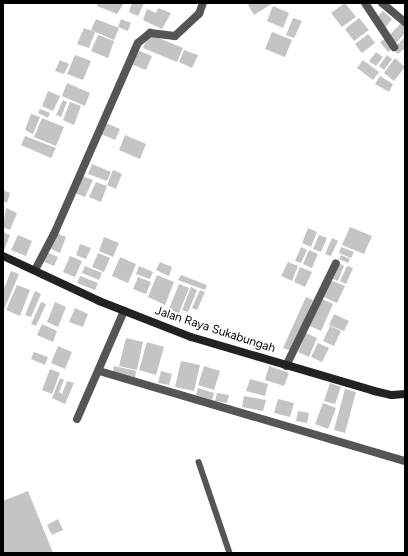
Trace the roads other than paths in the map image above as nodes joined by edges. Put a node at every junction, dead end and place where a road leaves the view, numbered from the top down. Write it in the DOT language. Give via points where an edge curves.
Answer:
graph roads {
  1 [pos="203,3"];
  2 [pos="365,3"];
  3 [pos="382,3"];
  4 [pos="405,22"];
  5 [pos="394,47"];
  6 [pos="3,256"];
  7 [pos="336,263"];
  8 [pos="35,270"];
  9 [pos="124,311"];
  10 [pos="286,366"];
  11 [pos="99,370"];
  12 [pos="405,394"];
  13 [pos="77,419"];
  14 [pos="405,461"];
  15 [pos="199,462"];
  16 [pos="230,553"];
  1 -- 8 [label="street" via="200,14 175,36 150,33 138,43 54,234"];
  2 -- 5 [label="street"];
  3 -- 4 [label="street"];
  6 -- 8 [label="street, Jalan Raya Sukabungah"];
  7 -- 10 [label="street"];
  8 -- 9 [label="street, Jalan Raya Sukabungah"];
  9 -- 10 [label="street, Jalan Raya Sukabungah" via="191,338"];
  9 -- 11 [label="street"];
  10 -- 12 [label="street, Jalan Raya Sukabungah" via="374,391 392,395"];
  11 -- 13 [label="street"];
  11 -- 14 [label="street"];
  15 -- 16 [label="lane"];
}
